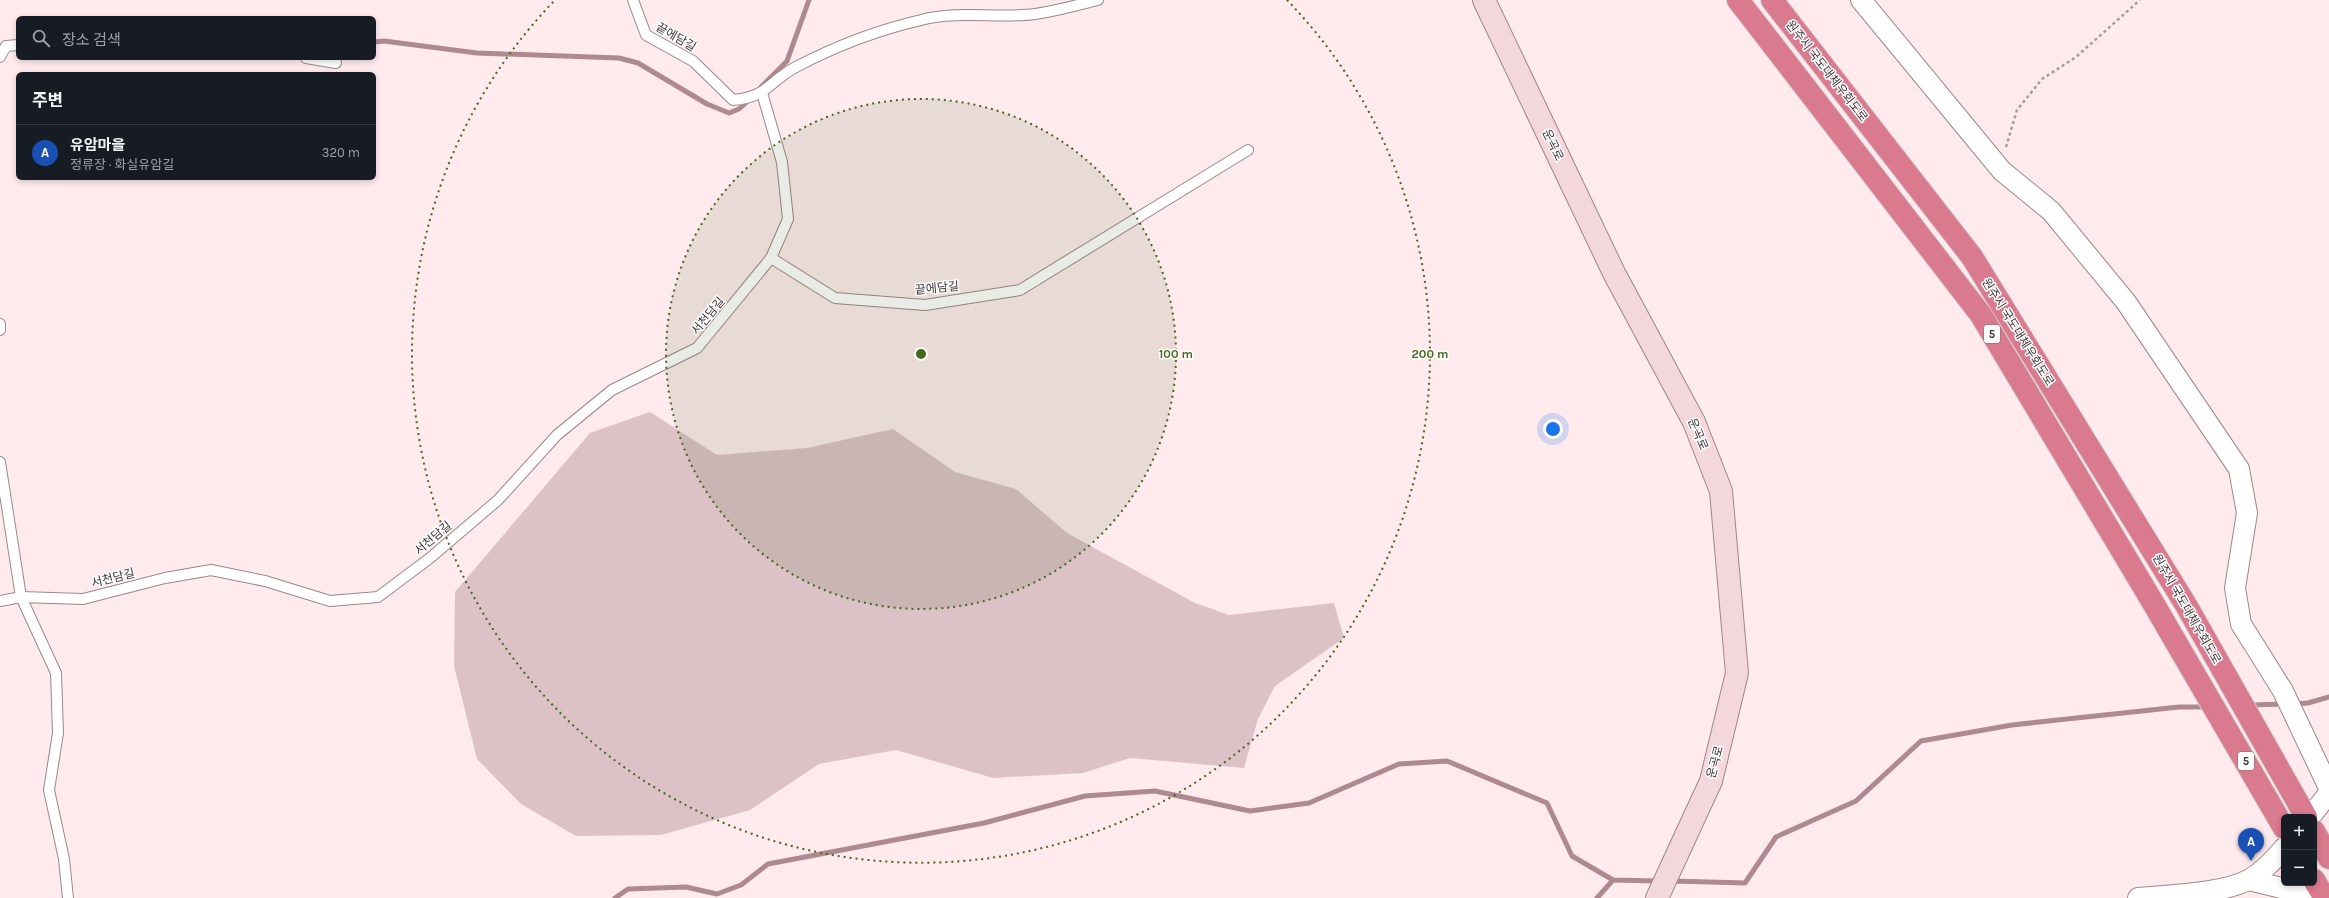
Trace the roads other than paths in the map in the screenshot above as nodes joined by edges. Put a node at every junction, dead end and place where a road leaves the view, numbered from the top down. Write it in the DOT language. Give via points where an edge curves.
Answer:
graph roads {
  1 [pos="633,0"];
  2 [pos="1098,0"];
  3 [pos="1484,0"];
  4 [pos="1738,0"];
  5 [pos="1772,0"];
  6 [pos="1861,0"];
  7 [pos="3,42"];
  8 [pos="16,45"];
  9 [pos="0,57"];
  10 [pos="321,60"];
  11 [pos="336,62"];
  12 [pos="759,94"];
  13 [pos="1248,150"];
  14 [pos="771,258"];
  15 [pos="0,324"];
  16 [pos="0,330"];
  17 [pos="0,462"];
  18 [pos="21,597"];
  19 [pos="0,601"];
  20 [pos="2329,788"];
  21 [pos="2329,793"];
  22 [pos="2304,814"];
  23 [pos="2312,814"];
  24 [pos="2281,823"];
  25 [pos="2317,836"];
  26 [pos="2282,850"];
  27 [pos="2329,858"];
  28 [pos="2249,880"];
  29 [pos="2317,886"];
  30 [pos="68,898"];
  31 [pos="1657,898"];
  32 [pos="2138,898"];
  33 [pos="2323,898"];
  1 -- 12 [label="lane, 끝에담길" via="646,35 693,61 733,100"];
  2 -- 12 [label="lane, 끝에담길" via="1035,14 959,13 922,19 881,32 801,65"];
  3 -- 31 [label="street, 운곡로" via="1614,273 1694,422 1721,491 1737,673 1711,781"];
  4 -- 24 [label="highway, 5" via="1981,315 2208,695"];
  5 -- 22 [label="highway, 원주시 국도대체우회도로 / 5" via="1972,258 2186,605"];
  6 -- 20 [label="street" via="2002,171 2051,211 2126,302 2239,469 2247,512 2235,588 2241,624 2283,691"];
  7 -- 8 [label="lane"];
  7 -- 9 [label="lane"];
  10 -- 11 [label="lane"];
  12 -- 14 [label="lane" via="782,162 788,219"];
  13 -- 14 [label="lane, 끝에담길" via="1020,290 925,305 835,298"];
  14 -- 18 [label="lane, 서천담길" via="697,348 612,390 557,435 498,500 430,558 378,597 330,600 265,581 211,570 165,578 83,599"];
  15 -- 16 [label="lane"];
  17 -- 18 [label="lane"];
  18 -- 19 [label="lane, 서천담길"];
  18 -- 30 [label="lane" via="56,673 58,733 49,790 64,859"];
  21 -- 23 [label="street"];
  25 -- 27 [label="highway"];
  26 -- 28 [label="street" via="2271,864"];
  28 -- 32 [label="street" via="2209,891"];
  28 -- 33 [label="street"];
  29 -- 33 [label="highway"];
}
